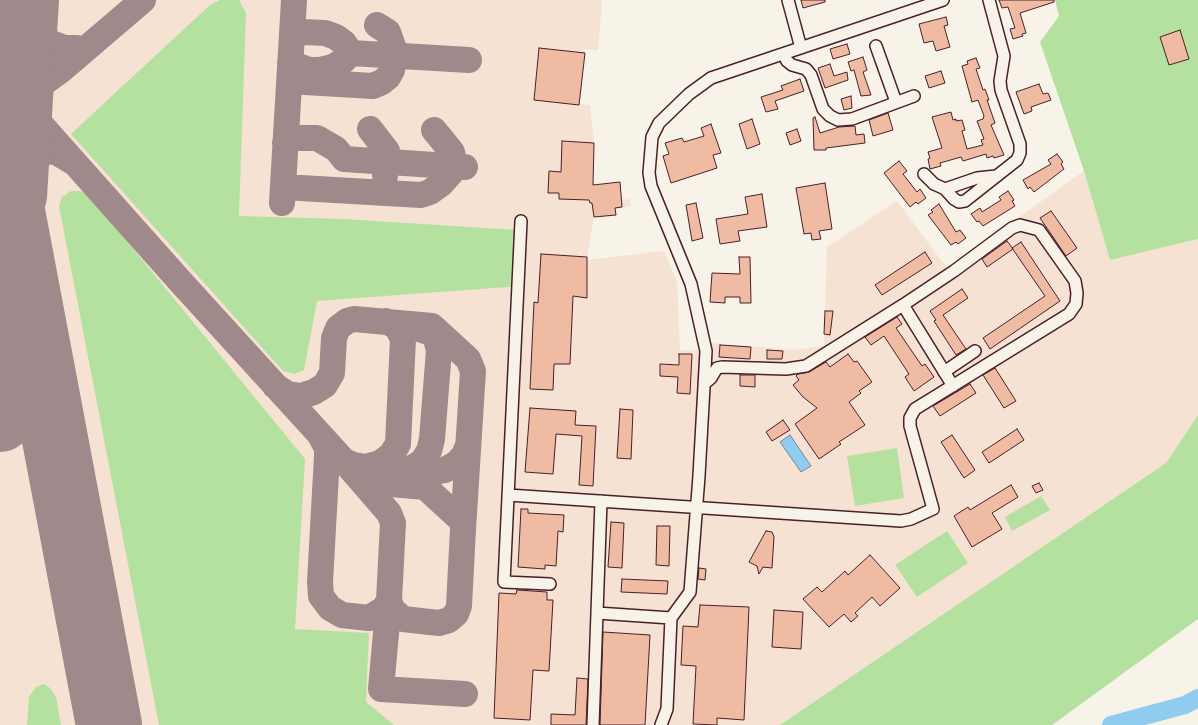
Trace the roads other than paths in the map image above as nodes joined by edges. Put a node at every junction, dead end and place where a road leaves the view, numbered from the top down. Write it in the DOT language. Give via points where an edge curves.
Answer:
graph roads {
  1 [pos="788,0"];
  2 [pos="943,0"];
  3 [pos="989,0"];
  4 [pos="876,46"];
  5 [pos="801,48"];
  6 [pos="784,55"];
  7 [pos="914,96"];
  8 [pos="896,102"];
  9 [pos="924,174"];
  10 [pos="996,176"];
  11 [pos="945,189"];
  12 [pos="522,221"];
  13 [pos="903,305"];
  14 [pos="975,351"];
  15 [pos="944,372"];
  16 [pos="704,384"];
  17 [pos="952,386"];
  18 [pos="508,495"];
  19 [pos="601,501"];
  20 [pos="697,506"];
  21 [pos="550,584"];
  22 [pos="597,613"];
  23 [pos="671,618"];
  24 [pos="593,725"];
  25 [pos="661,725"];
  1 -- 5 [label="street"];
  2 -- 5 [label="street"];
  3 -- 10 [label="street" via="1004,56 1001,90 1020,144 1017,160"];
  4 -- 8 [label="street"];
  5 -- 6 [label="street"];
  6 -- 8 [label="street" via="792,65 812,75 823,109 838,120 852,119"];
  6 -- 16 [label="street" via="711,78 689,94 659,123 652,137 648,173 691,284 706,351"];
  7 -- 8 [label="street"];
  9 -- 11 [label="street" via="934,184"];
  10 -- 11 [label="street" via="977,178"];
  10 -- 11 [label="street" via="965,201 954,199"];
  12 -- 18 [label="street"];
  13 -- 15 [label="street"];
  13 -- 16 [label="street" via="806,366 786,369 722,367 717,368"];
  13 -- 17 [label="street" via="1012,228 1020,225 1039,230 1075,281 1076,304 1069,314"];
  14 -- 15 [label="street"];
  15 -- 17 [label="street"];
  16 -- 20 [label="street"];
  17 -- 20 [label="street" via="915,409 910,418 933,510 901,521"];
  18 -- 19 [label="street"];
  18 -- 21 [label="street" via="504,582"];
  19 -- 20 [label="street"];
  19 -- 22 [label="street"];
  20 -- 23 [label="street" via="690,592"];
  22 -- 23 [label="street"];
  22 -- 24 [label="street"];
  23 -- 25 [label="street" via="667,709"];
}
